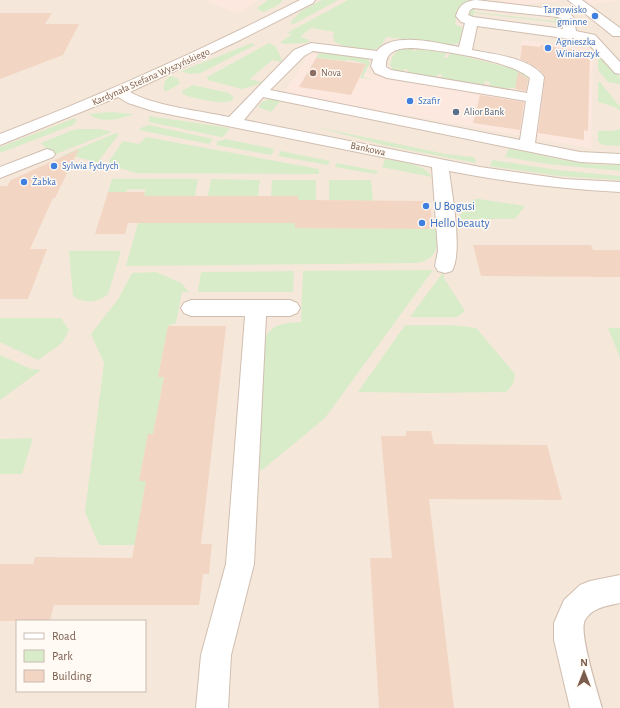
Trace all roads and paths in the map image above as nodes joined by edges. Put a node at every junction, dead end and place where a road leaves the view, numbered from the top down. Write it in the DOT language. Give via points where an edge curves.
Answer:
graph roads {
  1 [pos="542,0"];
  2 [pos="574,0"];
  3 [pos="520,1"];
  4 [pos="305,2"];
  5 [pos="489,2"];
  6 [pos="504,6"];
  7 [pos="472,21"];
  8 [pos="619,33"];
  9 [pos="570,34"];
  10 [pos="590,38"];
  11 [pos="465,52"];
  12 [pos="382,56"];
  13 [pos="620,70"];
  14 [pos="120,92"];
  15 [pos="260,92"];
  16 [pos="534,98"];
  17 [pos="233,122"];
  18 [pos="0,140"];
  19 [pos="527,145"];
  20 [pos="47,154"];
  21 [pos="620,159"];
  22 [pos="440,164"];
  23 [pos="0,173"];
  24 [pos="620,187"];
  25 [pos="446,266"];
  26 [pos="191,308"];
  27 [pos="256,308"];
  28 [pos="290,308"];
  29 [pos="620,589"];
  30 [pos="212,708"];
  31 [pos="586,708"];
  1 -- 3 [label="street"];
  2 -- 8 [label="street"];
  3 -- 6 [label="street"];
  4 -- 14 [label="street, Kardynała Stefana Wyszyńskiego" via="220,46"];
  5 -- 6 [label="street"];
  5 -- 7 [label="street" via="472,4 464,8 462,16"];
  6 -- 9 [label="street" via="554,12 565,16 570,21"];
  7 -- 9 [label="street"];
  7 -- 11 [label="street"];
  8 -- 10 [label="street"];
  9 -- 10 [label="street"];
  10 -- 13 [label="street"];
  11 -- 12 [label="street" via="403,44 392,45 385,49"];
  11 -- 16 [label="street" via="533,72 537,77"];
  12 -- 15 [label="street" via="311,46 299,53"];
  12 -- 16 [label="street" via="378,66 387,74"];
  14 -- 17 [label="street, Bankowa" via="133,100 153,106"];
  14 -- 18 [label="street, Kardynała Stefana Wyszyńskiego"];
  15 -- 17 [label="street"];
  15 -- 19 [label="street"];
  16 -- 19 [label="street"];
  17 -- 22 [label="street, Bankowa"];
  19 -- 21 [label="street" via="580,157"];
  20 -- 23 [label="street"];
  22 -- 24 [label="street, Bankowa" via="518,179"];
  22 -- 25 [label="street" via="448,251"];
  26 -- 27 [label="street"];
  27 -- 28 [label="street"];
  27 -- 30 [label="street" via="240,564 216,655"];
  29 -- 31 [label="street" via="590,595 574,610 569,623 569,640"];
}
